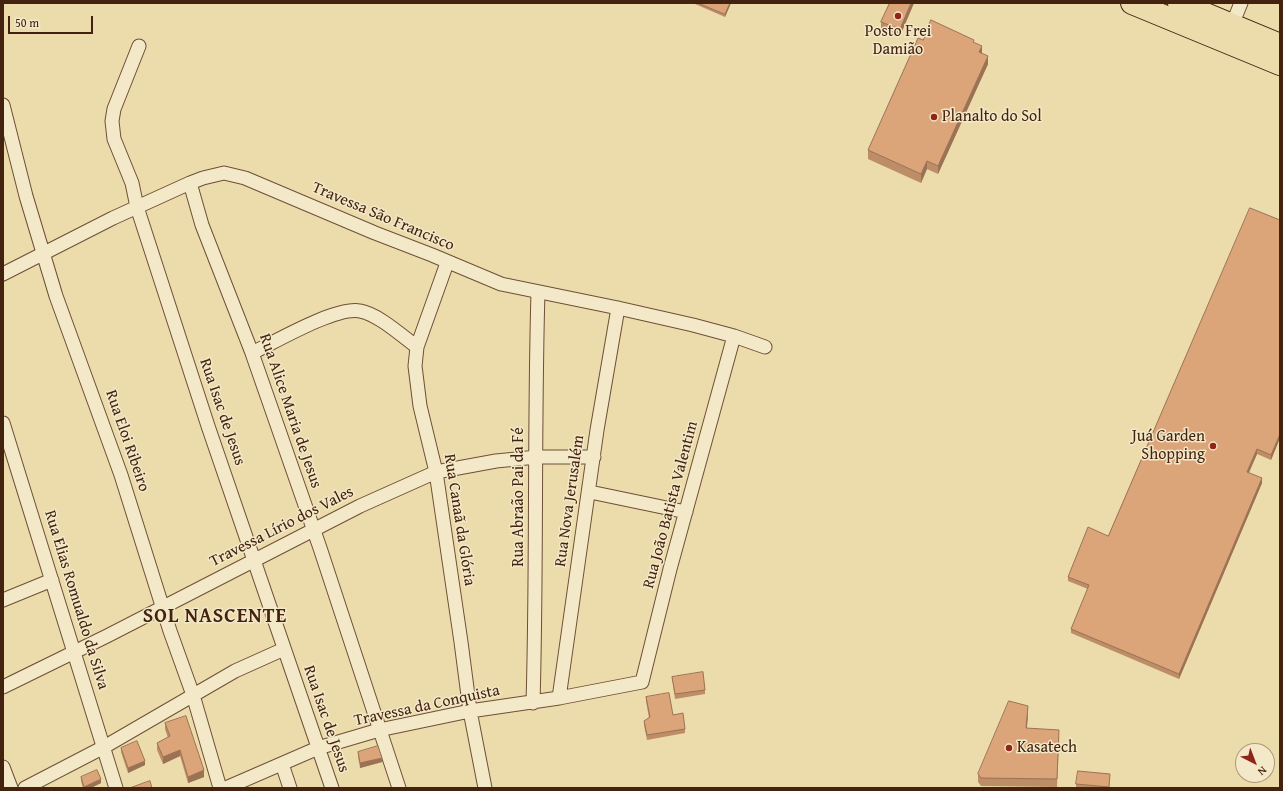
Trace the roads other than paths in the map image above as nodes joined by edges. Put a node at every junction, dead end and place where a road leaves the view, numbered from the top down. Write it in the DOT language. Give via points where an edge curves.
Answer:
graph roads {
  1 [pos="1132,3"];
  2 [pos="1179,3"];
  3 [pos="1241,3"];
  4 [pos="1232,25"];
  5 [pos="1280,45"];
  6 [pos="139,46"];
  7 [pos="1280,64"];
  8 [pos="3,105"];
  9 [pos="190,182"];
  10 [pos="137,207"];
  11 [pos="44,253"];
  12 [pos="447,262"];
  13 [pos="3,274"];
  14 [pos="538,292"];
  15 [pos="618,308"];
  16 [pos="734,336"];
  17 [pos="417,347"];
  18 [pos="765,347"];
  19 [pos="252,353"];
  20 [pos="3,423"];
  21 [pos="537,456"];
  22 [pos="594,457"];
  23 [pos="436,472"];
  24 [pos="590,492"];
  25 [pos="686,512"];
  26 [pos="313,530"];
  27 [pos="255,561"];
  28 [pos="52,580"];
  29 [pos="3,600"];
  30 [pos="163,606"];
  31 [pos="284,649"];
  32 [pos="74,652"];
  33 [pos="642,682"];
  34 [pos="3,687"];
  35 [pos="193,695"];
  36 [pos="559,698"];
  37 [pos="533,703"];
  38 [pos="470,711"];
  39 [pos="379,730"];
  40 [pos="104,747"];
  41 [pos="318,748"];
  42 [pos="282,764"];
  43 [pos="3,767"];
  44 [pos="10,788"];
  45 [pos="25,788"];
  46 [pos="116,788"];
  47 [pos="220,788"];
  48 [pos="226,788"];
  49 [pos="290,788"];
  50 [pos="332,788"];
  51 [pos="399,788"];
  52 [pos="485,788"];
  1 -- 7 [label="highway"];
  2 -- 4 [label="highway"];
  3 -- 4 [label="street"];
  4 -- 5 [label="highway"];
  6 -- 10 [label="street, Rua Isac de Jesus" via="114,109 112,121 114,139 132,183"];
  8 -- 11 [label="street, Rua Eloi Ribeiro" via="26,196"];
  9 -- 10 [label="street, Travessa São Francisco"];
  9 -- 12 [label="street, Travessa São Francisco" via="224,173 245,178"];
  9 -- 19 [label="street, Rua Alice Maria de Jesus" via="202,224"];
  10 -- 11 [label="street, Travessa São Francisco"];
  10 -- 27 [label="street, Rua Isac de Jesus"];
  11 -- 13 [label="street, Travessa São Francisco"];
  11 -- 30 [label="street, Rua Eloi Ribeiro" via="56,296 121,475"];
  12 -- 14 [label="street, Travessa São Francisco" via="501,284"];
  12 -- 17 [label="street, Rua Canaã da Glória"];
  14 -- 15 [label="street, Travessa São Francisco"];
  14 -- 21 [label="street, Rua Abraão Pai da Fé" via="535,393"];
  15 -- 16 [label="street, Travessa São Francisco"];
  15 -- 22 [label="street, Rua Nova Jerusalém"];
  16 -- 18 [label="street, Travessa São Francisco"];
  16 -- 25 [label="street, Rua João Batista Valentim"];
  17 -- 19 [label="street" via="374,316 360,311 347,311 303,328"];
  17 -- 23 [label="street, Rua Canaã da Glória" via="415,366 418,390"];
  19 -- 26 [label="street, Rua Alice Maria de Jesus"];
  20 -- 28 [label="street, Rua Elias Romualdo da Silva"];
  21 -- 22 [label="street, Travessa Lírio dos Vales"];
  21 -- 23 [label="street, Travessa Lírio dos Vales"];
  21 -- 37 [label="street, Rua Abraão Pai da Fé"];
  22 -- 24 [label="street, Rua Nova Jerusalém"];
  23 -- 26 [label="street, Travessa Lírio dos Vales"];
  23 -- 38 [label="street, Rua Canaã da Glória"];
  24 -- 25 [label="street"];
  24 -- 36 [label="street, Rua Nova Jerusalém"];
  25 -- 33 [label="street, Rua João Batista Valentim"];
  26 -- 27 [label="street, Travessa Lírio dos Vales"];
  26 -- 39 [label="street, Rua Alice Maria de Jesus"];
  27 -- 30 [label="street, Travessa Lírio dos Vales"];
  27 -- 31 [label="street, Rua Isac de Jesus"];
  28 -- 29 [label="street"];
  28 -- 32 [label="street, Rua Elias Romualdo da Silva"];
  30 -- 32 [label="street, Travessa Lírio dos Vales"];
  30 -- 35 [label="street, Rua Eloi Ribeiro"];
  31 -- 35 [label="street" via="235,671"];
  31 -- 41 [label="street, Rua Isac de Jesus"];
  32 -- 34 [label="street, Travessa Lírio dos Vales"];
  32 -- 40 [label="street, Rua Elias Romualdo da Silva"];
  33 -- 36 [label="street, Travessa da Conquista"];
  35 -- 40 [label="street"];
  35 -- 47 [label="street, Rua Eloi Ribeiro"];
  36 -- 37 [label="street, Travessa da Conquista"];
  37 -- 38 [label="street, Travessa da Conquista"];
  38 -- 39 [label="street, Travessa da Conquista"];
  38 -- 52 [label="street, Rua Canaã da Glória"];
  39 -- 41 [label="street, Travessa da Conquista"];
  39 -- 51 [label="street, Rua Alice Maria de Jesus"];
  40 -- 45 [label="street"];
  40 -- 46 [label="street, Rua Elias Romualdo da Silva"];
  41 -- 42 [label="street, Travessa da Conquista"];
  41 -- 50 [label="street, Rua Isac de Jesus"];
  42 -- 48 [label="street, Travessa da Conquista"];
  42 -- 49 [label="street"];
  43 -- 44 [label="street"];
}
